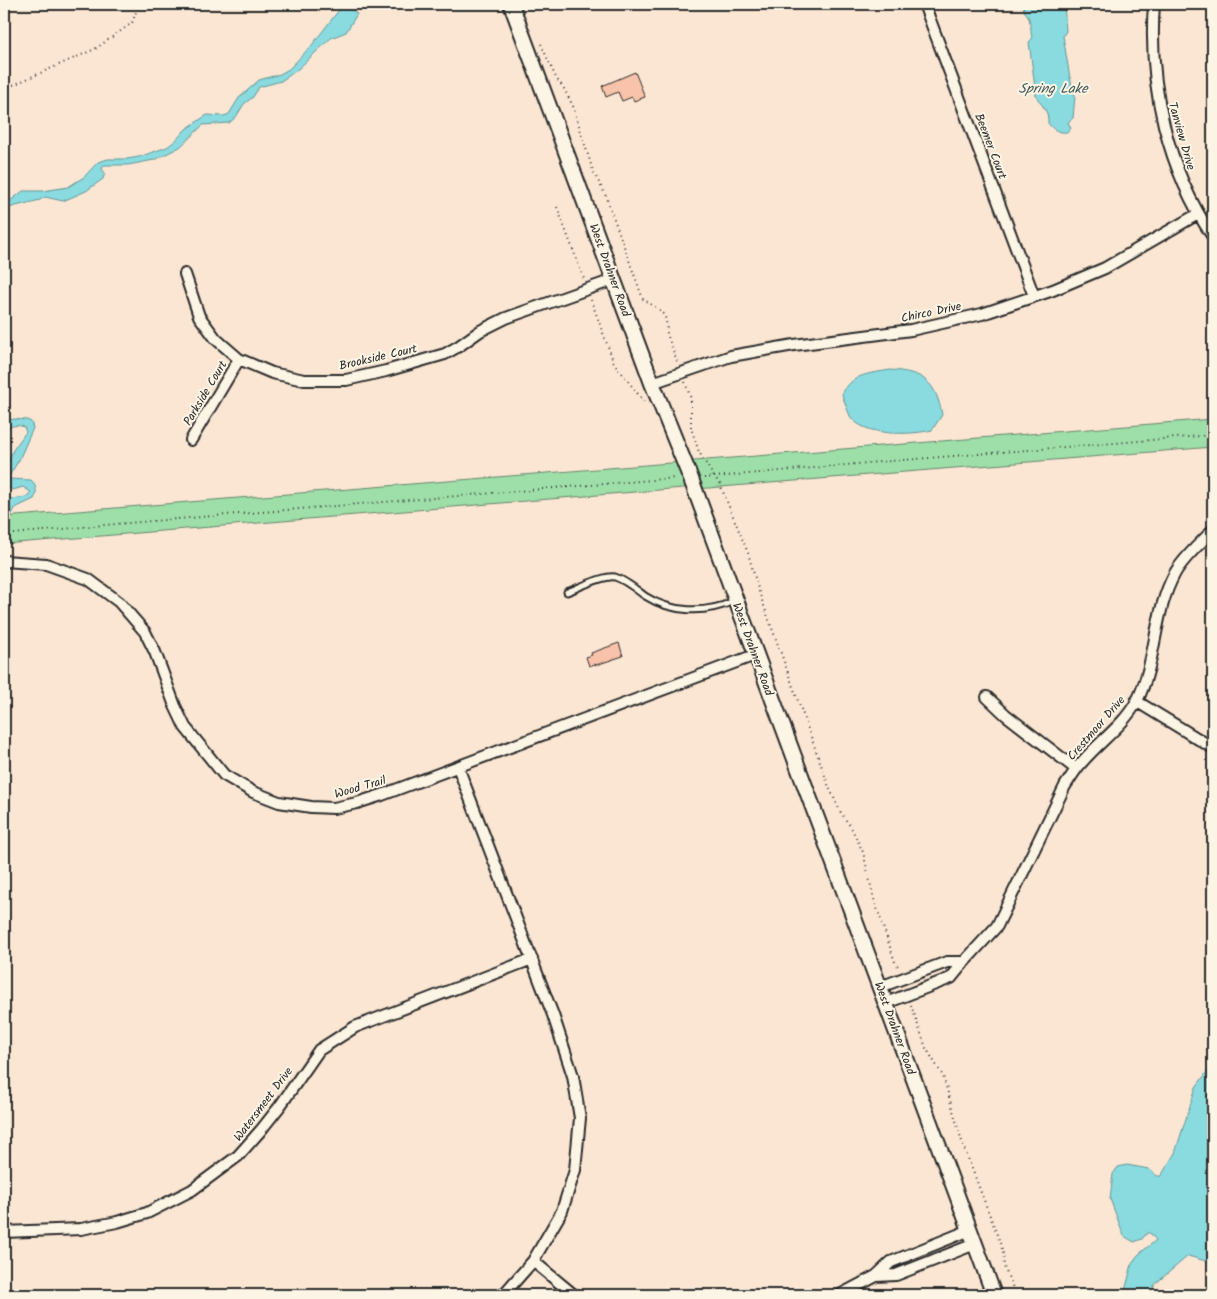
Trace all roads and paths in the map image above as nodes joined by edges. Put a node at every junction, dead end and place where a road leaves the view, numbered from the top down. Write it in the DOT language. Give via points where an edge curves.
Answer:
graph roads {
  1 [pos="139,4"];
  2 [pos="511,4"];
  3 [pos="924,4"];
  4 [pos="1154,4"];
  5 [pos="539,38"];
  6 [pos="4,89"];
  7 [pos="557,207"];
  8 [pos="1198,214"];
  9 [pos="1213,237"];
  10 [pos="185,274"];
  11 [pos="613,280"];
  12 [pos="587,289"];
  13 [pos="1034,296"];
  14 [pos="240,359"];
  15 [pos="681,373"];
  16 [pos="652,383"];
  17 [pos="646,404"];
  18 [pos="1213,435"];
  19 [pos="191,440"];
  20 [pos="675,470"];
  21 [pos="714,477"];
  22 [pos="691,479"];
  23 [pos="1213,530"];
  24 [pos="4,535"];
  25 [pos="4,561"];
  26 [pos="567,592"];
  27 [pos="735,600"];
  28 [pos="755,655"];
  29 [pos="988,697"];
  30 [pos="1136,701"];
  31 [pos="1213,748"];
  32 [pos="458,767"];
  33 [pos="1076,769"];
  34 [pos="532,959"];
  35 [pos="964,962"];
  36 [pos="906,977"];
  37 [pos="880,987"];
  38 [pos="908,995"];
  39 [pos="886,1003"];
  40 [pos="4,1232"];
  41 [pos="972,1237"];
  42 [pos="533,1261"];
  43 [pos="503,1295"];
  44 [pos="574,1295"];
  45 [pos="840,1295"];
  46 [pos="994,1295"];
  47 [pos="1016,1295"];
  1 -- 6 [label="path" via="132,22 95,49"];
  2 -- 11 [label="street, West Drahner Road"];
  3 -- 13 [label="street, Beemer Court"];
  4 -- 8 [label="street, Tanview Drive" via="1154,66 1161,119 1179,174"];
  5 -- 15 [label="path" via="556,78 573,106 592,171 605,194 643,299 661,311 666,319 667,334"];
  7 -- 12 [label="path"];
  8 -- 9 [label="street, Tanview Drive"];
  8 -- 13 [label="street, Chirco Drive" via="1105,268"];
  10 -- 14 [label="street, Brookside Court" via="199,316 216,339"];
  11 -- 12 [label="street, Brookside Court"];
  11 -- 16 [label="street, West Drahner Road"];
  12 -- 14 [label="street, Brookside Court" via="506,318 480,330 445,354 346,380 304,380 272,373"];
  12 -- 17 [label="path" via="614,363"];
  13 -- 15 [label="street, Chirco Drive" via="982,314 911,330 794,344 731,356"];
  14 -- 19 [label="street, Parkside Court"];
  15 -- 16 [label="street, Chirco Drive"];
  15 -- 21 [label="path" via="691,399 691,428"];
  16 -- 22 [label="street, West Drahner Road"];
  18 -- 21 [label="path"];
  20 -- 24 [label="path" via="678,478"];
  21 -- 22 [label="path"];
  21 -- 36 [label="path" via="720,482 748,553 829,787 863,852 894,962"];
  22 -- 27 [label="street, West Drahner Road"];
  23 -- 30 [label="street, Crestmoor Drive" via="1176,572 1159,619 1145,684"];
  25 -- 32 [label="street, Wood Trail" via="46,564 88,579 119,602 145,632 185,726 224,775 253,792 279,802 334,808 374,798"];
  26 -- 27 [label="lane" via="615,577 667,607 693,611 722,606"];
  27 -- 28 [label="street, West Drahner Road"];
  28 -- 32 [label="street, Wood Trail"];
  28 -- 37 [label="street, West Drahner Road"];
  29 -- 33 [label="street" via="1006,715"];
  30 -- 31 [label="street"];
  30 -- 33 [label="street, Crestmoor Drive"];
  32 -- 34 [label="street"];
  33 -- 35 [label="street, Crestmoor Drive" via="997,926"];
  34 -- 40 [label="street, Watersmeet Drive" via="355,1027 319,1050 275,1112 238,1156 192,1190 146,1214 81,1229"];
  34 -- 42 [label="street" via="573,1076 580,1118 575,1170 562,1211"];
  35 -- 36 [label="street" via="947,962"];
  35 -- 38 [label="street, Crestmoor Drive" via="952,978"];
  36 -- 37 [label="street"];
  37 -- 39 [label="street, West Drahner Road"];
  38 -- 39 [label="street, Crestmoor Drive"];
  38 -- 47 [label="path" via="926,1048 949,1091 963,1145"];
  39 -- 41 [label="street, West Drahner Road"];
  41 -- 45 [label="street" via="896,1275 876,1276"];
  41 -- 46 [label="street, West Drahner Road"];
  42 -- 43 [label="street"];
  42 -- 44 [label="street"];
}
